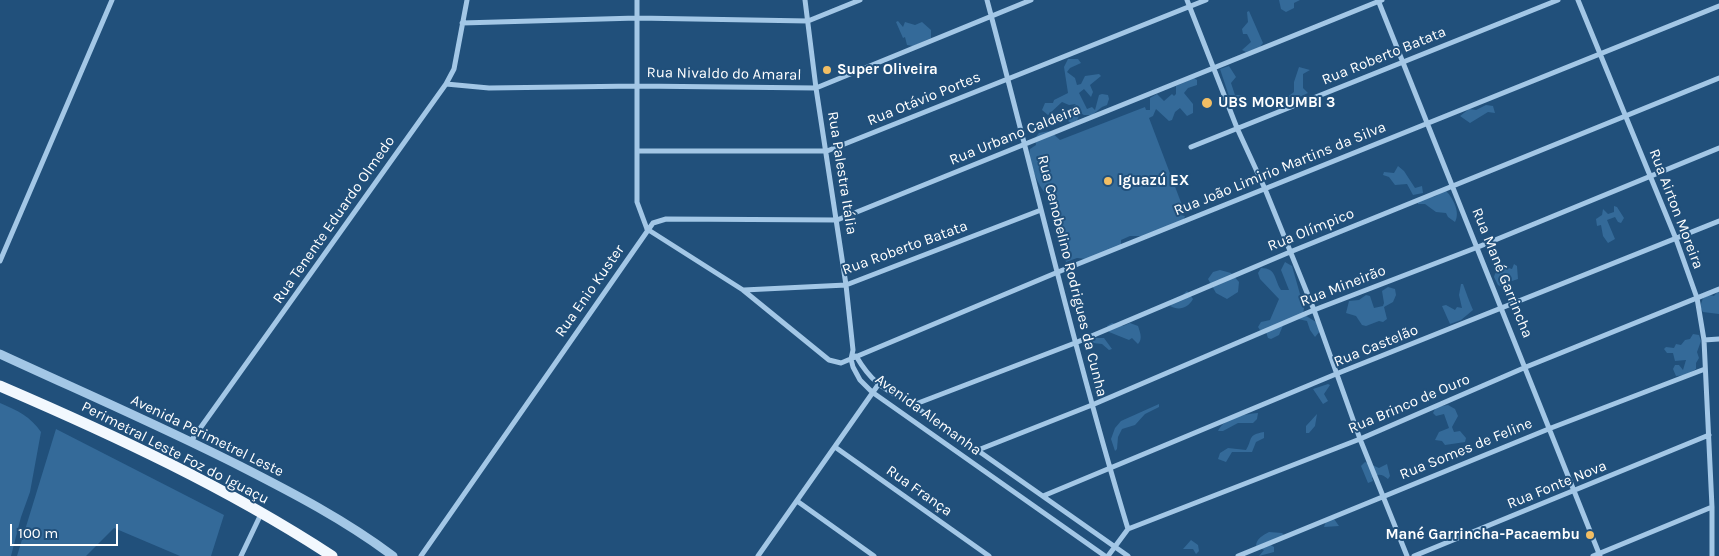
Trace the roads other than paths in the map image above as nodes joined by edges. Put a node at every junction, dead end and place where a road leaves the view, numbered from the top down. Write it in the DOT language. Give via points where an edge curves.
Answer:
graph roads {
  1 [pos="112,0"];
  2 [pos="467,0"];
  3 [pos="637,0"];
  4 [pos="805,0"];
  5 [pos="860,0"];
  6 [pos="986,0"];
  7 [pos="1032,0"];
  8 [pos="1187,0"];
  9 [pos="1206,0"];
  10 [pos="1558,0"];
  11 [pos="1578,0"];
  12 [pos="1380,1"];
  13 [pos="1719,6"];
  14 [pos="1190,7"];
  15 [pos="991,16"];
  16 [pos="637,18"];
  17 [pos="808,21"];
  18 [pos="462,23"];
  19 [pos="1600,54"];
  20 [pos="1403,62"];
  21 [pos="1214,69"];
  22 [pos="1719,78"];
  23 [pos="1008,79"];
  24 [pos="446,84"];
  25 [pos="637,86"];
  26 [pos="816,88"];
  27 [pos="1626,116"];
  28 [pos="1428,123"];
  29 [pos="1238,128"];
  30 [pos="1026,144"];
  31 [pos="1191,147"];
  32 [pos="1719,148"];
  33 [pos="638,151"];
  34 [pos="827,151"];
  35 [pos="1650,175"];
  36 [pos="1453,186"];
  37 [pos="1265,189"];
  38 [pos="1041,210"];
  39 [pos="837,220"];
  40 [pos="1719,221"];
  41 [pos="647,230"];
  42 [pos="1676,239"];
  43 [pos="1478,248"];
  44 [pos="1290,252"];
  45 [pos="0,261"];
  46 [pos="1058,272"];
  47 [pos="846,285"];
  48 [pos="1719,289"];
  49 [pos="743,290"];
  50 [pos="1697,298"];
  51 [pos="1503,309"];
  52 [pos="1314,310"];
  53 [pos="1719,339"];
  54 [pos="1704,340"];
  55 [pos="1075,343"];
  56 [pos="853,350"];
  57 [pos="0,354"];
  58 [pos="857,358"];
  59 [pos="851,359"];
  60 [pos="1526,367"];
  61 [pos="1705,369"];
  62 [pos="1336,374"];
  63 [pos="878,384"];
  64 [pos="0,386"];
  65 [pos="872,392"];
  66 [pos="913,405"];
  67 [pos="1092,405"];
  68 [pos="1551,428"];
  69 [pos="1708,435"];
  70 [pos="1360,439"];
  71 [pos="191,441"];
  72 [pos="836,447"];
  73 [pos="978,450"];
  74 [pos="1110,468"];
  75 [pos="1573,492"];
  76 [pos="1043,496"];
  77 [pos="1385,496"];
  78 [pos="1719,497"];
  79 [pos="1712,498"];
  80 [pos="797,501"];
  81 [pos="1712,507"];
  82 [pos="261,514"];
  83 [pos="1128,529"];
  84 [pos="1114,546"];
  85 [pos="1600,555"];
  86 [pos="241,556"];
  87 [pos="332,556"];
  88 [pos="393,556"];
  89 [pos="421,556"];
  90 [pos="758,556"];
  91 [pos="874,556"];
  92 [pos="989,556"];
  93 [pos="1107,556"];
  94 [pos="1128,556"];
  95 [pos="1238,556"];
  96 [pos="1407,556"];
  97 [pos="1414,556"];
  98 [pos="1593,556"];
  99 [pos="1712,556"];
  1 -- 45 [label="street"];
  2 -- 18 [label="street, Rua Tenente Eduardo Olmedo"];
  3 -- 16 [label="street"];
  4 -- 17 [label="street, Rua Palestra Itália"];
  5 -- 17 [label="street"];
  6 -- 15 [label="street, Rua Cenobelino Rodrigues da Cunha"];
  7 -- 15 [label="street, Rua Nivaldo do Amaral"];
  8 -- 14 [label="street"];
  9 -- 14 [label="street, Rua Otávio Portes"];
  10 -- 20 [label="street, Rua Roberto Batata"];
  11 -- 19 [label="street, Rua Airton Moreira"];
  12 -- 20 [label="street, Rua Mané Garrincha"];
  12 -- 21 [label="street, Rua Urbano Caldeira"];
  13 -- 19 [label="street, Rua João Limirio Martins da Silva"];
  14 -- 21 [label="street"];
  14 -- 23 [label="street, Rua Otávio Portes"];
  15 -- 23 [label="street, Rua Cenobelino Rodrigues da Cunha"];
  15 -- 26 [label="street, Rua Nivaldo do Amaral"];
  16 -- 17 [label="street"];
  16 -- 18 [label="street"];
  16 -- 25 [label="street"];
  17 -- 26 [label="street, Rua Palestra Itália"];
  18 -- 24 [label="street, Rua Tenente Eduardo Olmedo" via="454,69"];
  19 -- 27 [label="street, Rua Airton Moreira"];
  19 -- 28 [label="street, Rua João Limirio Martins da Silva"];
  20 -- 28 [label="street, Rua Mané Garrincha"];
  20 -- 29 [label="street, Rua Roberto Batata"];
  21 -- 29 [label="street"];
  21 -- 30 [label="street, Rua Urbano Caldeira"];
  22 -- 27 [label="street, Rua Olímpico"];
  23 -- 30 [label="street, Rua Cenobelino Rodrigues da Cunha"];
  23 -- 34 [label="street, Rua Otávio Portes"];
  24 -- 25 [label="street, Rua Nivaldo do Amaral" via="489,88"];
  24 -- 71 [label="street, Rua Tenente Eduardo Olmedo"];
  25 -- 26 [label="street, Rua Nivaldo do Amaral"];
  25 -- 33 [label="street"];
  26 -- 34 [label="street, Rua Palestra Itália"];
  27 -- 35 [label="street, Rua Airton Moreira"];
  27 -- 36 [label="street, Rua Olímpico"];
  28 -- 36 [label="street, Rua Mané Garrincha"];
  28 -- 37 [label="street, Rua João Limirio Martins da Silva"];
  29 -- 31 [label="street, Rua Roberto Batata"];
  29 -- 37 [label="street"];
  30 -- 38 [label="street, Rua Cenobelino Rodrigues da Cunha"];
  30 -- 39 [label="street, Rua Urbano Caldeira"];
  32 -- 35 [label="street, Rua Mineirão"];
  33 -- 34 [label="street, Rua Otávio Portes"];
  33 -- 41 [label="street" via="637,202"];
  34 -- 39 [label="street, Rua Palestra Itália"];
  35 -- 42 [label="street, Rua Airton Moreira"];
  35 -- 43 [label="street, Rua Mineirão"];
  36 -- 43 [label="street, Rua Mané Garrincha"];
  36 -- 44 [label="street, Rua Olímpico"];
  37 -- 44 [label="street"];
  37 -- 46 [label="street, Rua João Limirio Martins da Silva"];
  38 -- 46 [label="street, Rua Cenobelino Rodrigues da Cunha"];
  38 -- 47 [label="street, Rua Roberto Batata"];
  39 -- 41 [label="street, Rua Urbano Caldeira" via="666,219 652,223"];
  39 -- 47 [label="street, Rua Palestra Itália"];
  40 -- 42 [label="street, Rua Castelão"];
  41 -- 49 [label="street"];
  41 -- 89 [label="street, Rua Enio Kuster"];
  42 -- 50 [label="street, Rua Airton Moreira"];
  42 -- 51 [label="street, Rua Castelão"];
  43 -- 51 [label="street, Rua Mané Garrincha"];
  43 -- 52 [label="street, Rua Mineirão"];
  44 -- 52 [label="street"];
  44 -- 55 [label="street, Rua Olímpico"];
  46 -- 55 [label="street, Rua Cenobelino Rodrigues da Cunha"];
  46 -- 58 [label="street, Rua João Limirio Martins da Silva"];
  47 -- 49 [label="street, Rua Roberto Batata"];
  47 -- 56 [label="street, Rua Palestra Itália"];
  48 -- 50 [label="street, Rua Brinco de Ouro"];
  49 -- 59 [label="street" via="829,360 841,362"];
  50 -- 54 [label="street, Rua Airton Moreira"];
  50 -- 60 [label="street, Rua Brinco de Ouro"];
  51 -- 60 [label="street, Rua Mané Garrincha"];
  51 -- 62 [label="street, Rua Castelão"];
  52 -- 62 [label="street"];
  52 -- 67 [label="street, Rua Mineirão"];
  53 -- 54 [label="street"];
  54 -- 61 [label="street, Rua Airton Moreira"];
  55 -- 66 [label="street, Rua Olímpico"];
  55 -- 67 [label="street, Rua Cenobelino Rodrigues da Cunha"];
  56 -- 58 [label="street, Rua Palestra Itália"];
  56 -- 59 [label="street, Rua Palestra Itália"];
  57 -- 71 [label="street, Avenida Perimetrel Leste"];
  58 -- 59 [label="street, Rua João Limirio Martins da Silva"];
  58 -- 63 [label="street, Avenida Alemanha"];
  59 -- 65 [label="street, Avenida Alemanha" via="860,380"];
  60 -- 68 [label="street, Rua Mané Garrincha"];
  60 -- 70 [label="street, Rua Brinco de Ouro"];
  61 -- 68 [label="street, Rua Somes de Feline"];
  61 -- 69 [label="street, Rua Airton Moreira"];
  62 -- 70 [label="street"];
  62 -- 74 [label="street, Rua Castelão"];
  63 -- 65 [label="street"];
  63 -- 66 [label="street, Avenida Alemanha"];
  64 -- 82 [label="highway, Perimetral Leste Foz do Iguaçu" via="110,433"];
  65 -- 72 [label="street"];
  65 -- 93 [label="street, Avenida Alemanha"];
  66 -- 73 [label="street, Avenida Alemanha"];
  67 -- 73 [label="street, Rua Mineirão"];
  67 -- 74 [label="street, Rua Cenobelino Rodrigues da Cunha"];
  68 -- 75 [label="street, Rua Mané Garrincha"];
  68 -- 77 [label="street, Rua Somes de Feline"];
  69 -- 75 [label="street, Rua Fonte Nova"];
  69 -- 79 [label="street, Rua Airton Moreira"];
  70 -- 77 [label="street"];
  70 -- 83 [label="street, Rua Brinco de Ouro"];
  71 -- 88 [label="street, Avenida Perimetrel Leste" via="318,506"];
  72 -- 80 [label="street"];
  72 -- 92 [label="street, Rua França"];
  73 -- 76 [label="street, Avenida Alemanha"];
  74 -- 76 [label="street, Rua Castelão"];
  74 -- 83 [label="street, Rua Cenobelino Rodrigues da Cunha"];
  75 -- 85 [label="street, Rua Mané Garrincha"];
  75 -- 97 [label="street, Rua Fonte Nova"];
  76 -- 84 [label="street, Avenida Alemanha"];
  77 -- 95 [label="street, Rua Somes de Feline"];
  77 -- 96 [label="street"];
  78 -- 79 [label="street"];
  79 -- 81 [label="street, Rua Airton Moreira"];
  80 -- 90 [label="street"];
  80 -- 91 [label="street"];
  81 -- 85 [label="street"];
  81 -- 99 [label="street, Rua Airton Moreira"];
  82 -- 86 [label="street"];
  82 -- 87 [label="highway, Perimetral Leste Foz do Iguaçu"];
  83 -- 84 [label="street, Rua Brinco de Ouro"];
  84 -- 93 [label="street, Rua Brinco de Ouro"];
  84 -- 94 [label="street, Avenida Alemanha"];
  85 -- 98 [label="street"];
}
